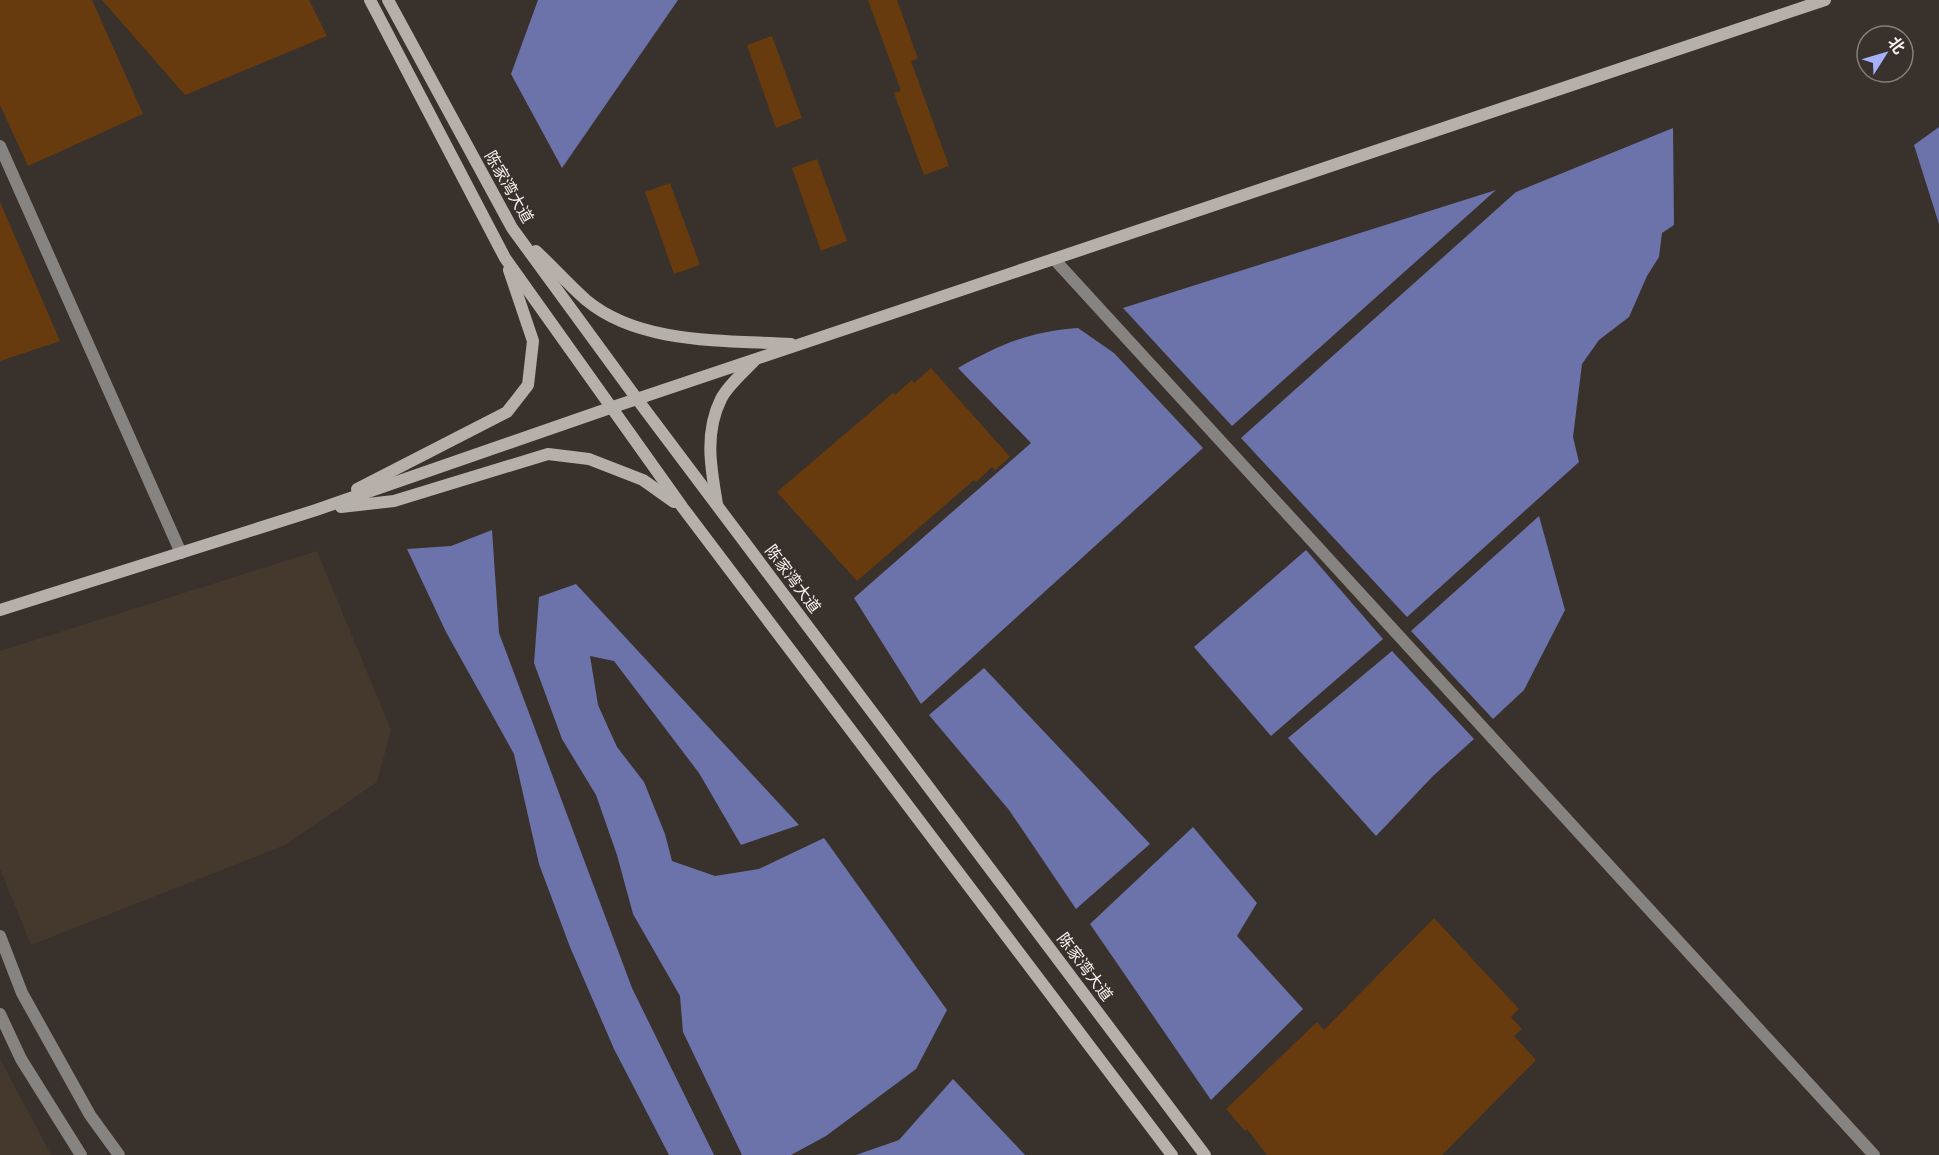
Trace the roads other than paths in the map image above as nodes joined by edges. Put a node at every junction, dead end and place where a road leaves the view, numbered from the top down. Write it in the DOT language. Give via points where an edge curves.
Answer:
graph roads {
  1 [pos="370,0"];
  2 [pos="388,0"];
  3 [pos="1826,0"];
  4 [pos="0,146"];
  5 [pos="512,228"];
  6 [pos="505,258"];
  7 [pos="1054,259"];
  8 [pos="798,345"];
  9 [pos="756,359"];
  10 [pos="637,399"];
  11 [pos="610,408"];
  12 [pos="717,506"];
  13 [pos="683,508"];
  14 [pos="316,510"];
  15 [pos="181,553"];
  16 [pos="0,610"];
  17 [pos="0,936"];
  18 [pos="0,1014"];
  19 [pos="81,1155"];
  20 [pos="119,1155"];
  21 [pos="1172,1155"];
  22 [pos="1205,1155"];
  23 [pos="1874,1155"];
  1 -- 6 [label="main road"];
  2 -- 5 [label="main road, 陈家湾大道"];
  3 -- 7 [label="main road"];
  4 -- 15 [label="street"];
  5 -- 8 [label="main road" via="587,301 614,316 665,336"];
  5 -- 10 [label="main road, 陈家湾大道"];
  6 -- 11 [label="main road"];
  6 -- 14 [label="main road" via="533,341 528,385 507,412"];
  7 -- 8 [label="main road"];
  7 -- 23 [label="street"];
  8 -- 9 [label="main road"];
  9 -- 10 [label="main road"];
  9 -- 12 [label="main road" via="722,397 712,423 709,454"];
  10 -- 11 [label="main road"];
  10 -- 12 [label="main road, 陈家湾大道"];
  11 -- 13 [label="main road"];
  11 -- 14 [label="main road"];
  12 -- 22 [label="main road, 陈家湾大道"];
  13 -- 14 [label="main road" via="643,480 588,459 548,454 394,501"];
  13 -- 21 [label="main road"];
  14 -- 15 [label="main road"];
  15 -- 16 [label="main road"];
  17 -- 20 [label="street" via="22,993 90,1115"];
  18 -- 19 [label="street" via="21,1059"];
}
